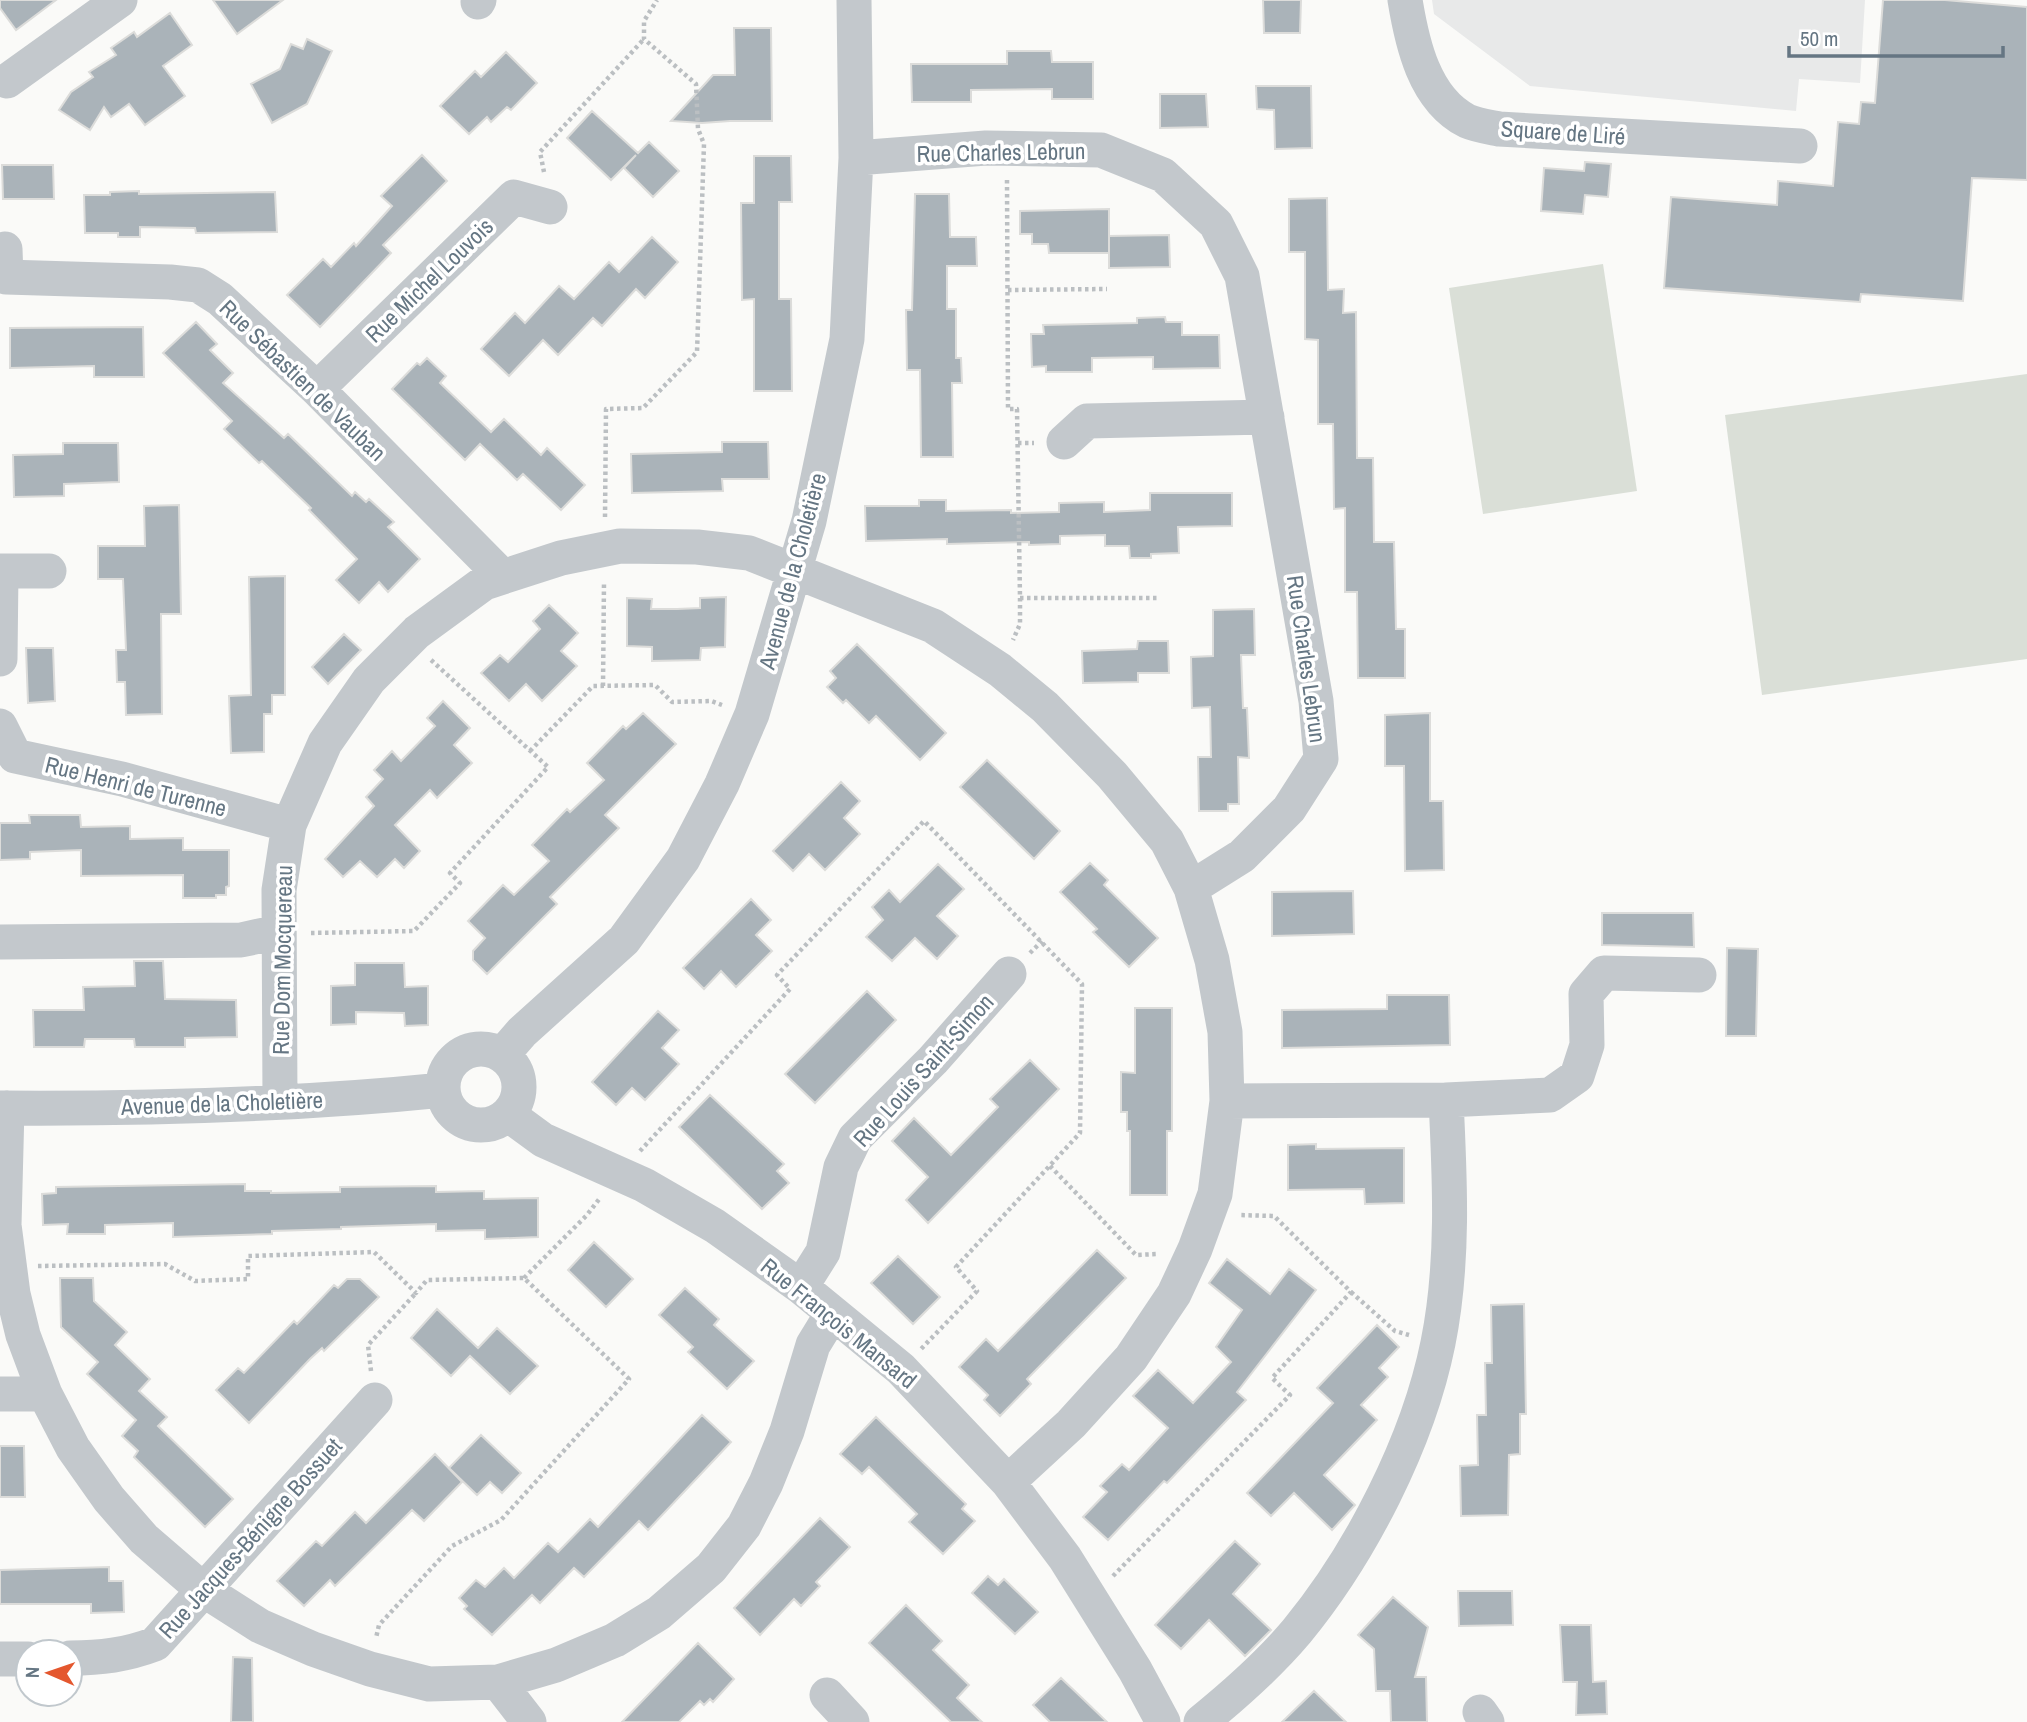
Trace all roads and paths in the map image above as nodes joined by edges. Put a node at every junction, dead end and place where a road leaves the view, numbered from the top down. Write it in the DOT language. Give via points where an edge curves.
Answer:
graph roads {
  1 [pos="120,0"];
  2 [pos="657,0"];
  3 [pos="854,0"];
  4 [pos="1405,0"];
  5 [pos="644,39"];
  6 [pos="7,81"];
  7 [pos="1800,145"];
  8 [pos="1007,149"];
  9 [pos="856,158"];
  10 [pos="550,208"];
  11 [pos="5,249"];
  12 [pos="1107,289"];
  13 [pos="1008,290"];
  14 [pos="317,389"];
  15 [pos="1267,417"];
  16 [pos="1064,442"];
  17 [pos="604,549"];
  18 [pos="794,570"];
  19 [pos="49,571"];
  20 [pos="502,576"];
  21 [pos="1020,598"];
  22 [pos="1159,598"];
  23 [pos="410,639"];
  24 [pos="0,659"];
  25 [pos="1000,670"];
  26 [pos="603,686"];
  27 [pos="752,714"];
  28 [pos="0,726"];
  29 [pos="530,751"];
  30 [pos="289,825"];
  31 [pos="1191,888"];
  32 [pos="278,932"];
  33 [pos="0,942"];
  34 [pos="1009,974"];
  35 [pos="1699,975"];
  36 [pos="502,1055"];
  37 [pos="443,1090"];
  38 [pos="1446,1100"];
  39 [pos="1227,1101"];
  40 [pos="280,1102"];
  41 [pos="3,1108"];
  42 [pos="509,1115"];
  43 [pos="1049,1166"];
  44 [pos="1208,1215"];
  45 [pos="1188,1265"];
  46 [pos="8,1287"];
  47 [pos="801,1287"];
  48 [pos="1351,1292"];
  49 [pos="416,1293"];
  50 [pos="832,1314"];
  51 [pos="1438,1344"];
  52 [pos="0,1394"];
  53 [pos="45,1394"];
  54 [pos="375,1400"];
  55 [pos="1008,1482"];
  56 [pos="202,1589"];
  57 [pos="1090,1599"];
  58 [pos="84,1658"];
  59 [pos="370,1669"];
  60 [pos="498,1682"];
  61 [pos="827,1695"];
  62 [pos="529,1722"];
  63 [pos="852,1722"];
  64 [pos="1163,1722"];
  65 [pos="1201,1722"];
  1 -- 6 [label="street"];
  2 -- 5 [label="path" via="644,21"];
  3 -- 9 [label="street, Avenue de la Choletière"];
  4 -- 7 [label="street, Square de Liré" via="1422,67 1439,99 1467,121 1499,130"];
  5 -- 10 [label="path" via="540,152"];
  5 -- 17 [label="path" via="696,84 698,129 704,144 697,352 643,408 606,409"];
  8 -- 9 [label="street, Rue Charles Lebrun"];
  8 -- 13 [label="path"];
  8 -- 15 [label="street, Rue Charles Lebrun" via="1101,150 1163,175 1216,224 1242,276"];
  9 -- 18 [label="street, Avenue de la Choletière" via="847,339 809,521"];
  10 -- 14 [label="street, Rue Michel Louvois" via="514,197"];
  11 -- 14 [label="street, Rue Sébastien de Vauban" via="6,277 198,285 220,299"];
  12 -- 13 [label="path"];
  13 -- 21 [label="path" via="1008,409 1017,410"];
  14 -- 20 [label="street, Rue Sébastien de Vauban"];
  15 -- 16 [label="street" via="1087,421"];
  15 -- 31 [label="street, Rue Charles Lebrun" via="1316,701 1321,759 1290,809 1242,856"];
  17 -- 18 [label="street, Rue Dom Mocquereau" via="697,547 749,553"];
  17 -- 20 [label="street, Rue Dom Mocquereau"];
  17 -- 26 [label="path"];
  18 -- 25 [label="street, Rue Dom Mocquereau" via="933,626"];
  18 -- 27 [label="street, Avenue de la Choletière"];
  19 -- 24 [label="street" via="1,571"];
  20 -- 23 [label="street, Rue Dom Mocquereau" via="484,583"];
  21 -- 22 [label="path"];
  21 -- 25 [label="path" via="1020,624"];
  23 -- 29 [label="path"];
  23 -- 30 [label="street, Rue Dom Mocquereau" via="369,680 325,743"];
  25 -- 31 [label="street, Rue Dom Mocquereau" via="1045,707 1112,775 1167,841"];
  26 -- 27 [label="path" via="655,685 672,702 711,701"];
  26 -- 29 [label="path" via="593,686"];
  27 -- 36 [label="street, Avenue de la Choletière" via="683,859 624,940"];
  28 -- 30 [label="street, Rue Henri de Turenne" via="15,757 122,779"];
  29 -- 32 [label="path" via="548,767 450,873 460,883 414,932"];
  30 -- 32 [label="street, Rue Dom Mocquereau"];
  31 -- 39 [label="street, Rue Dom Mocquereau" via="1212,960 1225,1032"];
  32 -- 33 [label="street" via="241,940"];
  32 -- 40 [label="street, Rue Dom Mocquereau"];
  34 -- 47 [label="street, Rue Louis Saint-Simon" via="855,1138 841,1167 823,1252"];
  35 -- 38 [label="street" via="1604,973 1586,994 1587,1045 1577,1076 1550,1095"];
  36 -- 37 [label="street" via="479,1049 457,1057 449,1066"];
  36 -- 42 [label="street" via="517,1072 519,1084"];
  37 -- 40 [label="street, Avenue de la Choletière"];
  37 -- 42 [label="street" via="452,1113 474,1125 486,1126"];
  38 -- 39 [label="street"];
  38 -- 51 [label="street" via="1448,1236"];
  39 -- 44 [label="street, Rue Dom Mocquereau"];
  40 -- 41 [label="street, Avenue de la Choletière"];
  41 -- 46 [label="street"];
  42 -- 47 [label="street, Rue François Mansard" via="543,1140 644,1185 715,1226"];
  43 -- 45 [label="path" via="1136,1255 1167,1253"];
  44 -- 45 [label="street, Rue Dom Mocquereau"];
  44 -- 48 [label="path" via="1274,1216"];
  45 -- 55 [label="street, Rue Dom Mocquereau" via="1131,1358 1071,1424"];
  46 -- 49 [label="path" via="165,1264 195,1280 248,1279 248,1255 374,1251"];
  46 -- 53 [label="street"];
  47 -- 50 [label="street, Rue François Mansard"];
  48 -- 51 [label="path" via="1395,1331"];
  48 -- 57 [label="path" via="1272,1378 1290,1395"];
  49 -- 54 [label="path" via="368,1345"];
  49 -- 59 [label="path" via="428,1280 524,1278 629,1379 501,1520 452,1546 379,1625"];
  50 -- 55 [label="street, Rue François Mansard" via="901,1369"];
  50 -- 60 [label="street" via="813,1345 766,1483 744,1526 711,1569 659,1613 615,1640 556,1665"];
  51 -- 65 [label="street" via="1399,1464 1352,1554 1296,1631"];
  52 -- 53 [label="street"];
  53 -- 56 [label="street" via="73,1448 109,1499 144,1539"];
  54 -- 56 [label="street, Rue Jacques-Bénigne Bossuet"];
  55 -- 57 [label="street, Rue François Mansard"];
  56 -- 58 [label="street, Rue Jacques-Bénigne Bossuet" via="155,1644 130,1654"];
  56 -- 59 [label="street" via="260,1626"];
  57 -- 64 [label="street, Rue François Mansard"];
  59 -- 60 [label="street" via="429,1684"];
  60 -- 62 [label="street"];
  61 -- 63 [label="street"];
}
